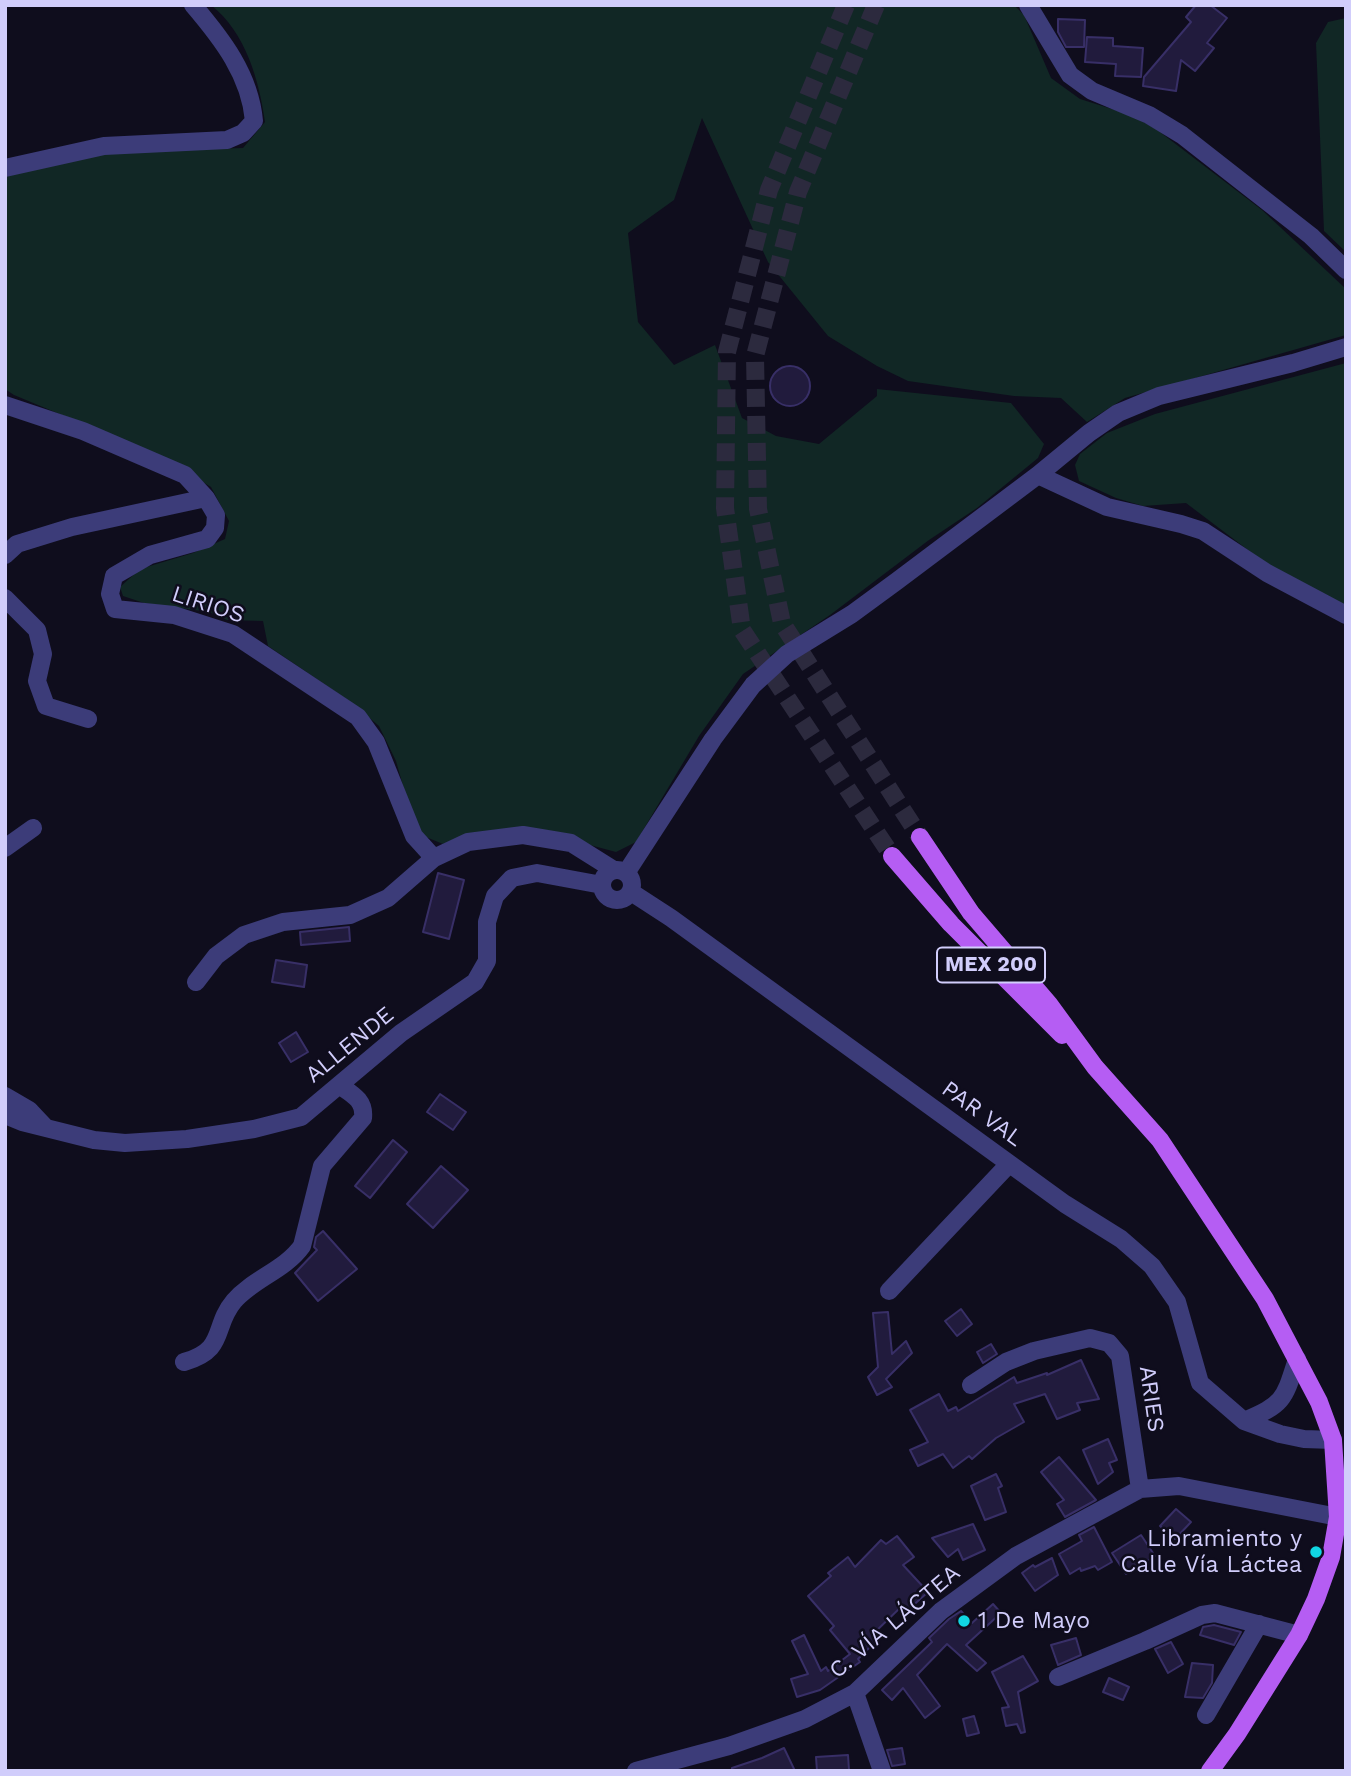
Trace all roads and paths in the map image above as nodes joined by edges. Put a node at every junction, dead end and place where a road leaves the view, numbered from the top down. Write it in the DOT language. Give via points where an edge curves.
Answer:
graph roads {
  1 [pos="193,5"];
  2 [pos="1028,5"];
  3 [pos="5,169"];
  4 [pos="1346,270"];
  5 [pos="1346,347"];
  6 [pos="5,405"];
  7 [pos="1038,475"];
  8 [pos="206,498"];
  9 [pos="5,555"];
  10 [pos="5,598"];
  11 [pos="1346,615"];
  12 [pos="88,719"];
  13 [pos="33,828"];
  14 [pos="920,837"];
  15 [pos="5,848"];
  16 [pos="892,856"];
  17 [pos="434,858"];
  18 [pos="620,871"];
  19 [pos="602,885"];
  20 [pos="631,892"];
  21 [pos="196,982"];
  22 [pos="1095,1066"];
  23 [pos="339,1085"];
  24 [pos="5,1096"];
  25 [pos="5,1115"];
  26 [pos="46,1126"];
  27 [pos="1009,1164"];
  28 [pos="889,1292"];
  29 [pos="1297,1359"];
  30 [pos="184,1362"];
  31 [pos="971,1384"];
  32 [pos="1244,1421"];
  33 [pos="1333,1440"];
  34 [pos="1140,1489"];
  35 [pos="1338,1517"];
  36 [pos="1259,1625"];
  37 [pos="1299,1635"];
  38 [pos="1058,1677"];
  39 [pos="855,1693"];
  40 [pos="1206,1715"];
  41 [pos="636,1771"];
  42 [pos="882,1771"];
  43 [pos="1210,1771"];
  1 -- 3 [label="street" via="225,42 247,85 254,121 243,133 227,140 104,146"];
  2 -- 4 [label="street" via="1070,75 1182,135 1311,236"];
  5 -- 7 [label="street" via="1158,396 1118,413"];
  6 -- 8 [label="street" via="83,431 186,475"];
  7 -- 11 [label="street" via="1107,507 1203,531 1267,573"];
  7 -- 18 [label="street" via="852,614 787,654 753,685"];
  8 -- 9 [label="street" via="72,527 17,544"];
  8 -- 17 [label="street, LIRIOS" via="216,515 215,528 206,539 150,555 114,576 110,594 115,609 174,615 233,634 358,717 376,742 414,836"];
  10 -- 12 [label="street" via="37,630 43,654 37,681 46,706"];
  13 -- 15 [label="street"];
  14 -- 22 [label="main road, MEX 200" via="971,913"];
  16 -- 22 [label="main road, MEX 200" via="951,924"];
  17 -- 18 [label="street" via="468,842 523,835 571,843"];
  17 -- 21 [label="street" via="388,898 350,915 283,922 244,935 216,956"];
  18 -- 19 [label="street" via="608,873"];
  18 -- 20 [label="street" via="633,885"];
  19 -- 20 [label="street" via="614,900"];
  19 -- 23 [label="street, ALLENDE" via="537,873 512,878 495,896 487,922 487,961 475,982 401,1033"];
  20 -- 27 [label="street, PAR VAL"];
  22 -- 29 [label="main road, MEX 200" via="1160,1140 1265,1299"];
  23 -- 26 [label="street, ALLENDE" via="301,1116 241,1131 125,1143 94,1140"];
  23 -- 30 [label="street" via="358,1098 363,1118 322,1166 302,1246 241,1293 209,1350"];
  24 -- 26 [label="street"];
  25 -- 26 [label="street, ALLENDE"];
  27 -- 28 [label="street"];
  27 -- 32 [label="street, PAR VAL" via="1121,1239 1152,1266 1177,1302 1200,1383"];
  29 -- 32 [label="street" via="1283,1398 1271,1410"];
  29 -- 33 [label="main road, MEX 200"];
  31 -- 34 [label="street, ARIES" via="1034,1351 1090,1338 1109,1343 1120,1356"];
  32 -- 33 [label="street, PAR VAL" via="1280,1434"];
  33 -- 35 [label="main road, MEX 200"];
  34 -- 35 [label="street, C. VÍA LÁCTEA" via="1179,1486"];
  34 -- 39 [label="street, C. VÍA LÁCTEA" via="1016,1556 942,1611"];
  35 -- 37 [label="main road, MEX 200" via="1331,1557"];
  36 -- 37 [label="street"];
  36 -- 38 [label="street" via="1202,1615"];
  36 -- 40 [label="street"];
  37 -- 43 [label="main road, MEX 200"];
  39 -- 41 [label="street, C. VÍA LÁCTEA" via="792,1724"];
  39 -- 42 [label="street"];
}
